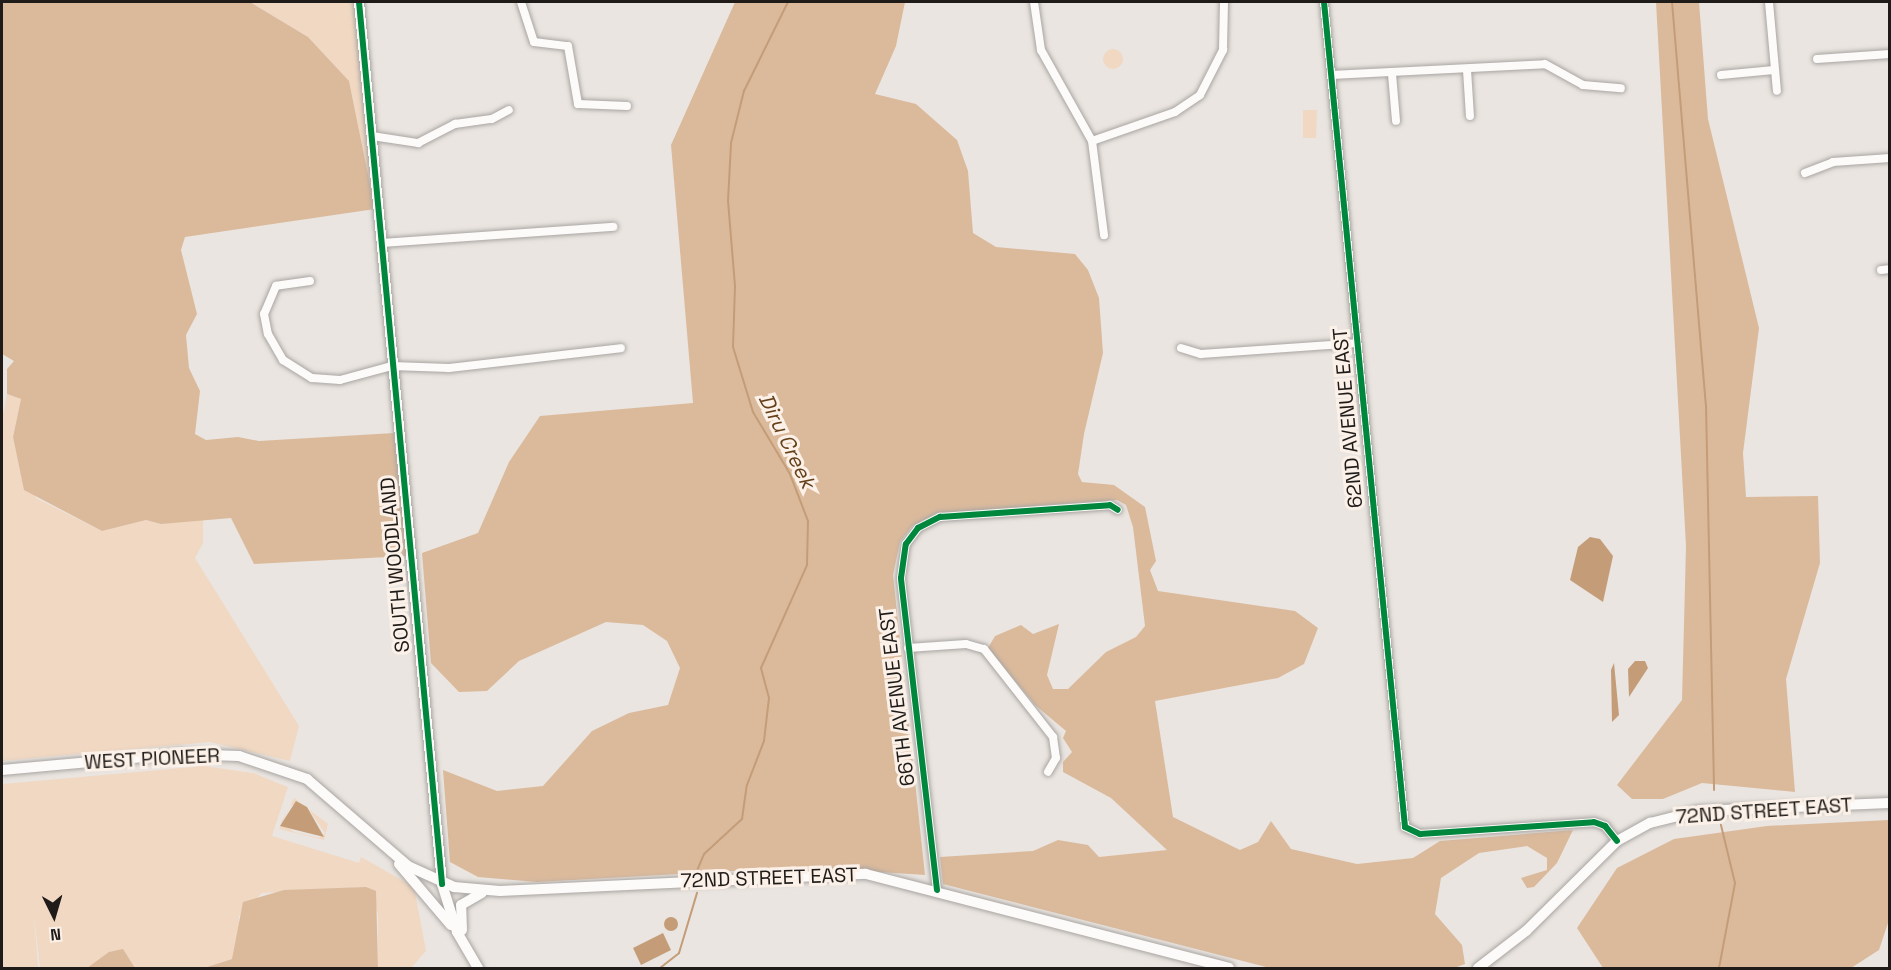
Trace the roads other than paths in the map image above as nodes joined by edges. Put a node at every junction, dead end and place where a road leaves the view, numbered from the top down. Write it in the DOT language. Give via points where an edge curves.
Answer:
graph roads {
  1 [pos="359,2"];
  2 [pos="521,2"];
  3 [pos="1034,2"];
  4 [pos="1224,2"];
  5 [pos="1324,2"];
  6 [pos="1769,2"];
  7 [pos="1890,54"];
  8 [pos="1817,59"];
  9 [pos="1467,70"];
  10 [pos="1774,70"];
  11 [pos="1392,74"];
  12 [pos="1331,75"];
  13 [pos="1721,75"];
  14 [pos="1621,88"];
  15 [pos="1777,91"];
  16 [pos="627,106"];
  17 [pos="509,110"];
  18 [pos="1470,116"];
  19 [pos="1396,121"];
  20 [pos="372,136"];
  21 [pos="1092,141"];
  22 [pos="1890,158"];
  23 [pos="1805,174"];
  24 [pos="613,227"];
  25 [pos="1104,235"];
  26 [pos="382,243"];
  27 [pos="310,281"];
  28 [pos="1357,343"];
  29 [pos="621,348"];
  30 [pos="1181,348"];
  31 [pos="392,366"];
  32 [pos="1118,510"];
  33 [pos="908,648"];
  34 [pos="2,770"];
  35 [pos="1048,772"];
  36 [pos="1890,803"];
  37 [pos="1617,841"];
  38 [pos="389,852"];
  39 [pos="442,884"];
  40 [pos="936,890"];
  41 [pos="500,891"];
  42 [pos="457,932"];
  43 [pos="467,951"];
  44 [pos="478,969"];
  45 [pos="1229,969"];
  46 [pos="1478,969"];
  1 -- 20 [label="main road, SOUTH WOODLAND"];
  2 -- 16 [label="street" via="534,42 568,46 578,104"];
  3 -- 21 [label="street" via="1041,50"];
  4 -- 21 [label="street" via="1223,50 1200,95 1175,112"];
  5 -- 12 [label="street, 62ND AVENUE EAST"];
  6 -- 10 [label="street"];
  7 -- 8 [label="street"];
  9 -- 11 [label="street"];
  9 -- 14 [label="street" via="1545,64 1583,85"];
  9 -- 18 [label="street"];
  10 -- 13 [label="street"];
  10 -- 15 [label="street"];
  11 -- 12 [label="street"];
  11 -- 19 [label="street"];
  12 -- 28 [label="street, 62ND AVENUE EAST"];
  17 -- 20 [label="street" via="495,118 455,124 417,143"];
  20 -- 26 [label="main road, SOUTH WOODLAND"];
  21 -- 25 [label="street"];
  22 -- 23 [label="street" via="1833,162"];
  24 -- 26 [label="street"];
  26 -- 31 [label="main road, SOUTH WOODLAND"];
  27 -- 31 [label="street" via="283,283 268,297 268,334 283,360 299,373 331,380"];
  28 -- 30 [label="street" via="1201,354"];
  28 -- 37 [label="street, 62ND AVENUE EAST" via="1407,830 1420,834 1594,822 1605,826"];
  29 -- 31 [label="street" via="449,368"];
  31 -- 39 [label="main road, SOUTH WOODLAND"];
  32 -- 33 [label="street, 66TH AVENUE EAST" via="1110,506 940,517 915,531 902,556"];
  33 -- 35 [label="street" via="966,644 984,649 1053,737 1056,758"];
  33 -- 40 [label="street, 66TH AVENUE EAST"];
  34 -- 38 [label="main road, WEST PIONEER" via="179,754 254,759 293,771 322,789"];
  36 -- 37 [label="main road, 72ND STREET EAST" via="1680,814"];
  37 -- 46 [label="main road, 72ND STREET EAST" via="1526,931"];
  38 -- 39 [label="main road, WEST PIONEER"];
  38 -- 42 [label="main road"];
  39 -- 41 [label="main road, 72ND STREET EAST"];
  39 -- 42 [label="main road, SOUTH WOODLAND"];
  40 -- 41 [label="main road, 72ND STREET EAST" via="832,872"];
  40 -- 45 [label="main road, 72ND STREET EAST"];
  41 -- 43 [label="main road" via="470,897 461,905"];
  42 -- 43 [label="main road"];
  43 -- 44 [label="main road"];
}
